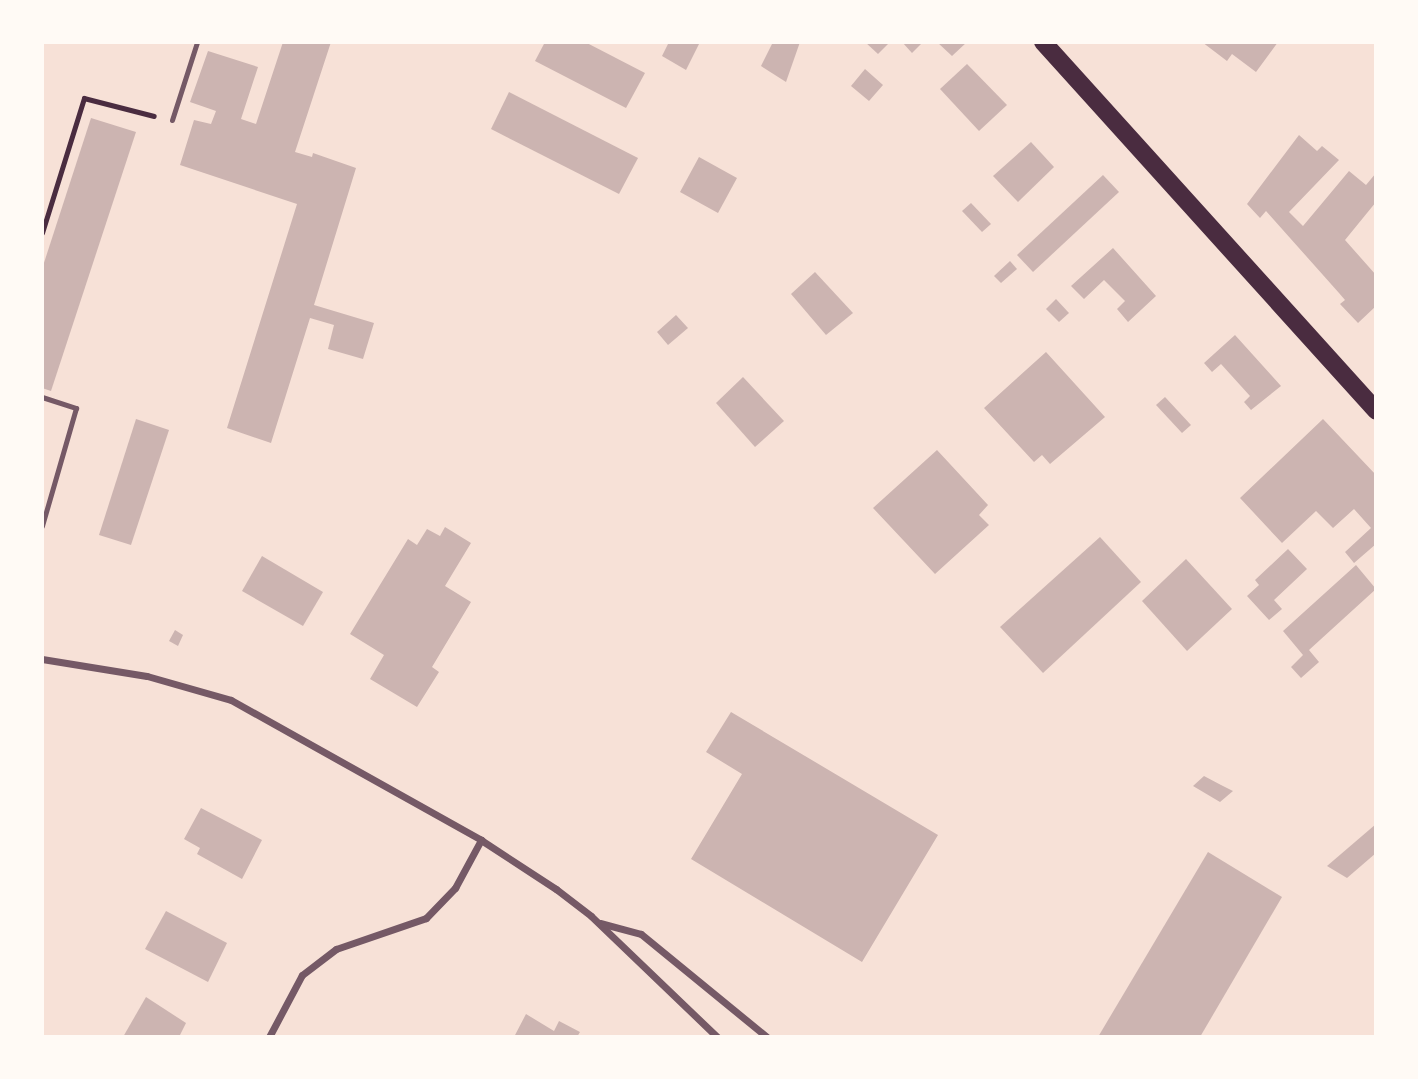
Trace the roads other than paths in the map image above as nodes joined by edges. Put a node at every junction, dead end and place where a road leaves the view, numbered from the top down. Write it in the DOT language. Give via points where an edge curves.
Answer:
graph roads {
  1 [pos="197,42"];
  2 [pos="1043,42"];
  3 [pos="172,120"];
  4 [pos="42,397"];
  5 [pos="1376,411"];
  6 [pos="42,526"];
  7 [pos="42,659"];
  8 [pos="481,840"];
  9 [pos="598,922"];
  10 [pos="269,1037"];
  11 [pos="717,1037"];
  12 [pos="767,1037"];
  1 -- 3 [label="lane"];
  2 -- 5 [label="main road"];
  4 -- 6 [label="lane" via="76,408"];
  7 -- 8 [label="street" via="219,693"];
  8 -- 9 [label="street"];
  8 -- 10 [label="street" via="455,888 426,918 336,949 302,975"];
  9 -- 11 [label="street"];
  9 -- 12 [label="street" via="642,934"];
}
